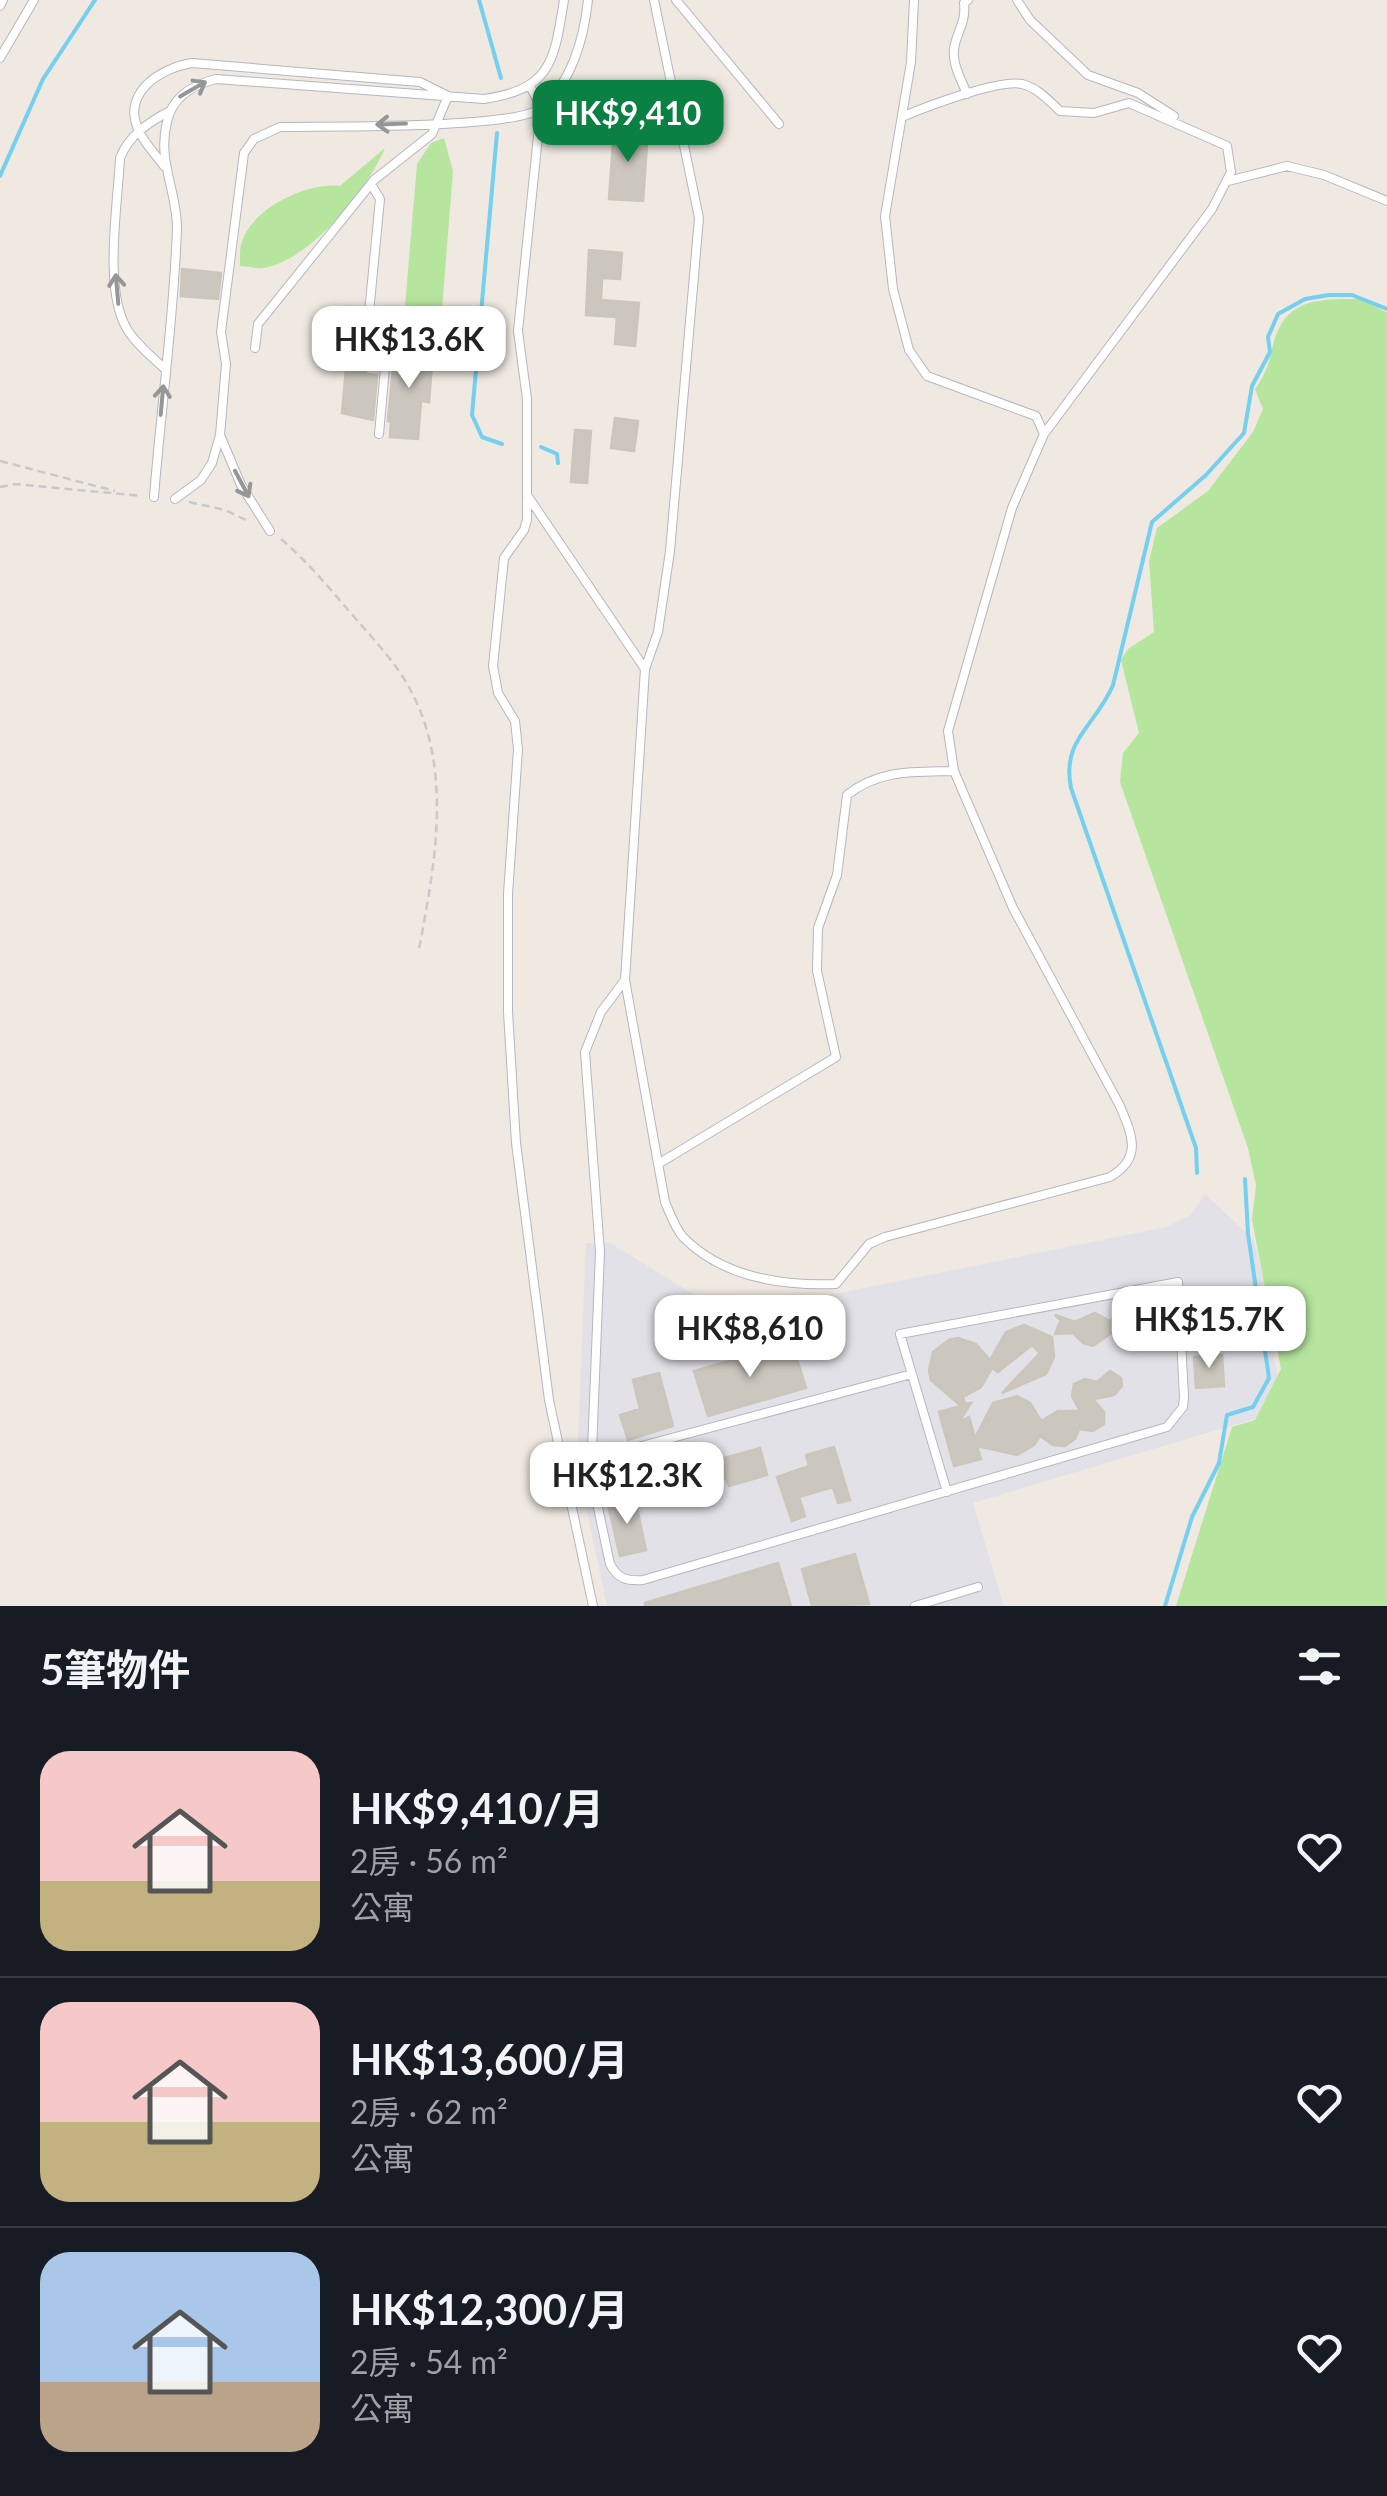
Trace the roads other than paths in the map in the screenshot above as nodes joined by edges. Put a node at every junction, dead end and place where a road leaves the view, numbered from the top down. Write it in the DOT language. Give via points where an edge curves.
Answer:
graph roads {
  1 [pos="34,0"];
  2 [pos="564,0"];
  3 [pos="588,0"];
  4 [pos="654,0"];
  5 [pos="676,0"];
  6 [pos="914,0"];
  7 [pos="968,0"];
  8 [pos="1016,0"];
  9 [pos="0,58"];
  10 [pos="530,86"];
  11 [pos="967,94"];
  12 [pos="448,96"];
  13 [pos="541,107"];
  14 [pos="170,111"];
  15 [pos="902,117"];
  16 [pos="438,122"];
  17 [pos="779,124"];
  18 [pos="1186,124"];
  19 [pos="138,131"];
  20 [pos="164,166"];
  21 [pos="1228,181"];
  22 [pos="371,184"];
  23 [pos="1387,201"];
  24 [pos="255,348"];
  25 [pos="164,369"];
  26 [pos="380,434"];
  27 [pos="1044,434"];
  28 [pos="220,435"];
  29 [pos="526,493"];
  30 [pos="154,497"];
  31 [pos="175,499"];
  32 [pos="270,531"];
  33 [pos="645,670"];
  34 [pos="954,771"];
  35 [pos="624,980"];
  36 [pos="658,1164"];
  37 [pos="912,1374"];
  38 [pos="592,1459"];
  39 [pos="563,1467"];
  40 [pos="947,1492"];
  41 [pos="978,1587"];
  42 [pos="592,1606"];
  43 [pos="915,1606"];
  1 -- 9 [label="lane"];
  2 -- 10 [label="lane" via="552,60"];
  3 -- 13 [label="lane" via="572,66"];
  4 -- 33 [label="lane" via="699,218 670,551"];
  5 -- 17 [label="lane"];
  6 -- 15 [label="lane"];
  7 -- 11 [label="lane" via="953,48"];
  8 -- 18 [label="lane" via="1088,75 1138,93"];
  10 -- 12 [label="lane" via="484,99"];
  10 -- 13 [label="lane"];
  11 -- 15 [label="lane"];
  11 -- 18 [label="lane" via="1017,82 1060,111 1130,103"];
  14 -- 12 [label="lane, one-way" via="196,84 216,79"];
  12 -- 16 [label="lane"];
  12 -- 19 [label="lane" via="420,82 192,63 172,66 145,85 138,96"];
  13 -- 16 [label="lane" via="498,120"];
  13 -- 29 [label="lane" via="518,331 527,399"];
  14 -- 19 [label="lane"];
  14 -- 20 [label="lane"];
  15 -- 27 [label="lane" via="885,216 909,350 927,376 1036,416"];
  16 -- 22 [label="lane"];
  16 -- 28 [label="lane, one-way" via="280,127 254,139 244,153 221,332 226,364"];
  18 -- 21 [label="lane" via="1228,146"];
  19 -- 20 [label="lane"];
  25 -- 19 [label="lane, one-way" via="128,331 114,284 120,158"];
  20 -- 25 [label="lane" via="177,224"];
  21 -- 23 [label="lane" via="1286,166"];
  21 -- 27 [label="lane"];
  22 -- 24 [label="lane" via="258,324"];
  22 -- 26 [label="lane" via="380,199 368,323 386,357"];
  30 -- 25 [label="lane, one-way"];
  27 -- 34 [label="lane" via="1012,508 972,641 948,731"];
  28 -- 31 [label="lane" via="201,480"];
  28 -- 32 [label="lane, one-way"];
  29 -- 33 [label="lane"];
  29 -- 39 [label="lane" via="524,530 504,558 499,584 494,666 518,749 508,894 516,1143"];
  33 -- 35 [label="lane"];
  34 -- 36 [label="lane" via="867,779 847,795 837,875 818,928 817,971 836,1057"];
  34 -- 36 [label="lane" via="1013,908 1120,1106 1132,1146 1124,1169 885,1237 870,1244 836,1284 810,1285 766,1281 733,1269 680,1235"];
  35 -- 36 [label="lane"];
  35 -- 38 [label="lane" via="585,1052 600,1252"];
  37 -- 38 [label="lane"];
  37 -- 40 [label="lane"];
  37 -- 40 [label="lane" via="900,1334 1178,1282 1184,1397 1168,1427"];
  38 -- 39 [label="lane"];
  38 -- 40 [label="lane" via="610,1564 629,1581"];
  39 -- 42 [label="lane"];
  41 -- 43 [label="lane"];
}
